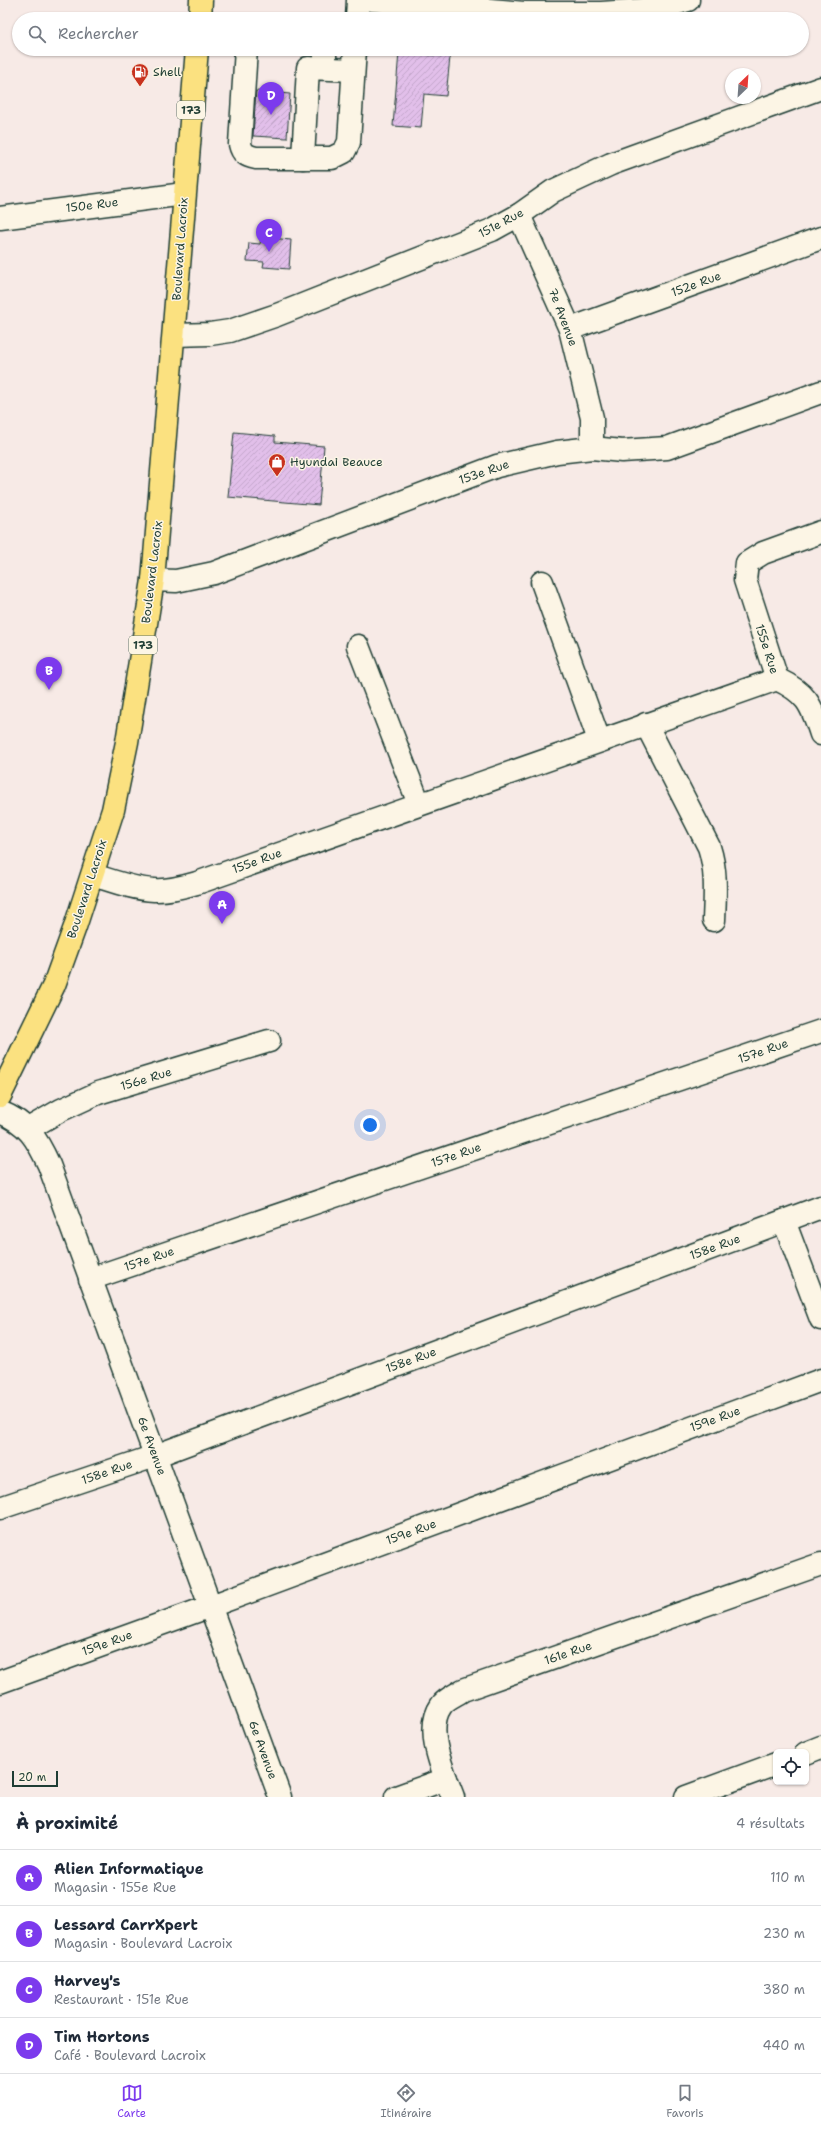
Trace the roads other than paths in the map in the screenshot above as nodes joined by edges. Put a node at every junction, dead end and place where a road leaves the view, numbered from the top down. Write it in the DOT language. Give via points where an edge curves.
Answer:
graph roads {
  1 [pos="201,0"];
  2 [pos="358,0"];
  3 [pos="372,0"];
  4 [pos="688,0"];
  5 [pos="525,7"];
  6 [pos="200,12"];
  7 [pos="357,12"];
  8 [pos="594,12"];
  9 [pos="620,12"];
  10 [pos="196,56"];
  11 [pos="246,56"];
  12 [pos="325,59"];
  13 [pos="354,59"];
  14 [pos="821,88"];
  15 [pos="303,158"];
  16 [pos="184,194"];
  17 [pos="519,215"];
  18 [pos="0,218"];
  19 [pos="821,238"];
  20 [pos="570,330"];
  21 [pos="174,335"];
  22 [pos="821,392"];
  23 [pos="592,448"];
  24 [pos="821,532"];
  25 [pos="153,580"];
  26 [pos="542,582"];
  27 [pos="358,646"];
  28 [pos="777,679"];
  29 [pos="646,724"];
  30 [pos="821,734"];
  31 [pos="599,740"];
  32 [pos="419,804"];
  33 [pos="93,875"];
  34 [pos="714,920"];
  35 [pos="821,1031"];
  36 [pos="269,1041"];
  37 [pos="0,1096"];
  38 [pos="0,1112"];
  39 [pos="28,1129"];
  40 [pos="821,1207"];
  41 [pos="784,1221"];
  42 [pos="90,1279"];
  43 [pos="821,1319"];
  44 [pos="821,1380"];
  45 [pos="155,1456"];
  46 [pos="0,1508"];
  47 [pos="821,1564"];
  48 [pos="210,1606"];
  49 [pos="0,1682"];
  50 [pos="821,1747"];
  51 [pos="809,1752"];
  52 [pos="773,1765"];
  53 [pos="450,1788"];
  54 [pos="280,1797"];
  55 [pos="396,1797"];
  56 [pos="686,1797"];
  1 -- 6 [label="main road"];
  2 -- 7 [label="street"];
  3 -- 5 [label="street"];
  4 -- 9 [label="street" via="658,9"];
  5 -- 8 [label="street"];
  10 -- 16 [label="main road, Boulevard Lacroix / 173"];
  11 -- 15 [label="street" via="240,144 242,152 248,157 256,158"];
  12 -- 13 [label="street"];
  12 -- 15 [label="street" via="308,68"];
  13 -- 15 [label="street" via="348,142 344,152 332,158"];
  14 -- 17 [label="street, 151e Rue" via="611,164 553,191"];
  16 -- 18 [label="street, 150e Rue"];
  16 -- 21 [label="main road, Boulevard Lacroix / 173"];
  17 -- 20 [label="street, 7e Avenue"];
  17 -- 21 [label="street, 151e Rue" via="492,230 277,315 230,331"];
  19 -- 20 [label="street, 152e Rue"];
  20 -- 23 [label="street, 7e Avenue" via="592,418"];
  21 -- 25 [label="main road, Boulevard Lacroix / 173"];
  22 -- 23 [label="street, 153e Rue" via="667,448 622,451"];
  23 -- 25 [label="street, 153e Rue" via="550,453 497,466 214,573 176,580"];
  24 -- 28 [label="street, 155e Rue" via="763,553 747,563 745,580"];
  25 -- 33 [label="main road, Boulevard Lacroix / 173" via="127,742 113,810"];
  26 -- 31 [label="street"];
  27 -- 32 [label="street"];
  28 -- 29 [label="street, 155e Rue"];
  28 -- 30 [label="street" via="801,692 809,703"];
  29 -- 31 [label="street, 155e Rue"];
  29 -- 34 [label="street" via="709,847 716,880"];
  31 -- 32 [label="street, 155e Rue"];
  32 -- 33 [label="street, 155e Rue" via="197,883 170,889 140,888"];
  33 -- 37 [label="main road, Boulevard Lacroix / 173" via="54,985"];
  35 -- 42 [label="street, 157e Rue"];
  36 -- 39 [label="street, 156e Rue" via="98,1094 61,1110"];
  38 -- 39 [label="street, 6e Avenue" via="16,1118"];
  39 -- 42 [label="street, 6e Avenue" via="40,1144 49,1165"];
  40 -- 41 [label="street, 158e Rue"];
  41 -- 43 [label="street"];
  41 -- 45 [label="street, 158e Rue"];
  42 -- 45 [label="street, 6e Avenue"];
  44 -- 48 [label="street, 159e Rue"];
  45 -- 46 [label="street, 158e Rue"];
  45 -- 48 [label="street, 6e Avenue"];
  47 -- 53 [label="street, 161e Rue" via="463,1690 441,1706 434,1727 434,1738"];
  48 -- 49 [label="street, 159e Rue"];
  48 -- 54 [label="street, 6e Avenue"];
  50 -- 51 [label="street"];
  52 -- 56 [label="street"];
  53 -- 55 [label="street, 161e Rue"];
}
